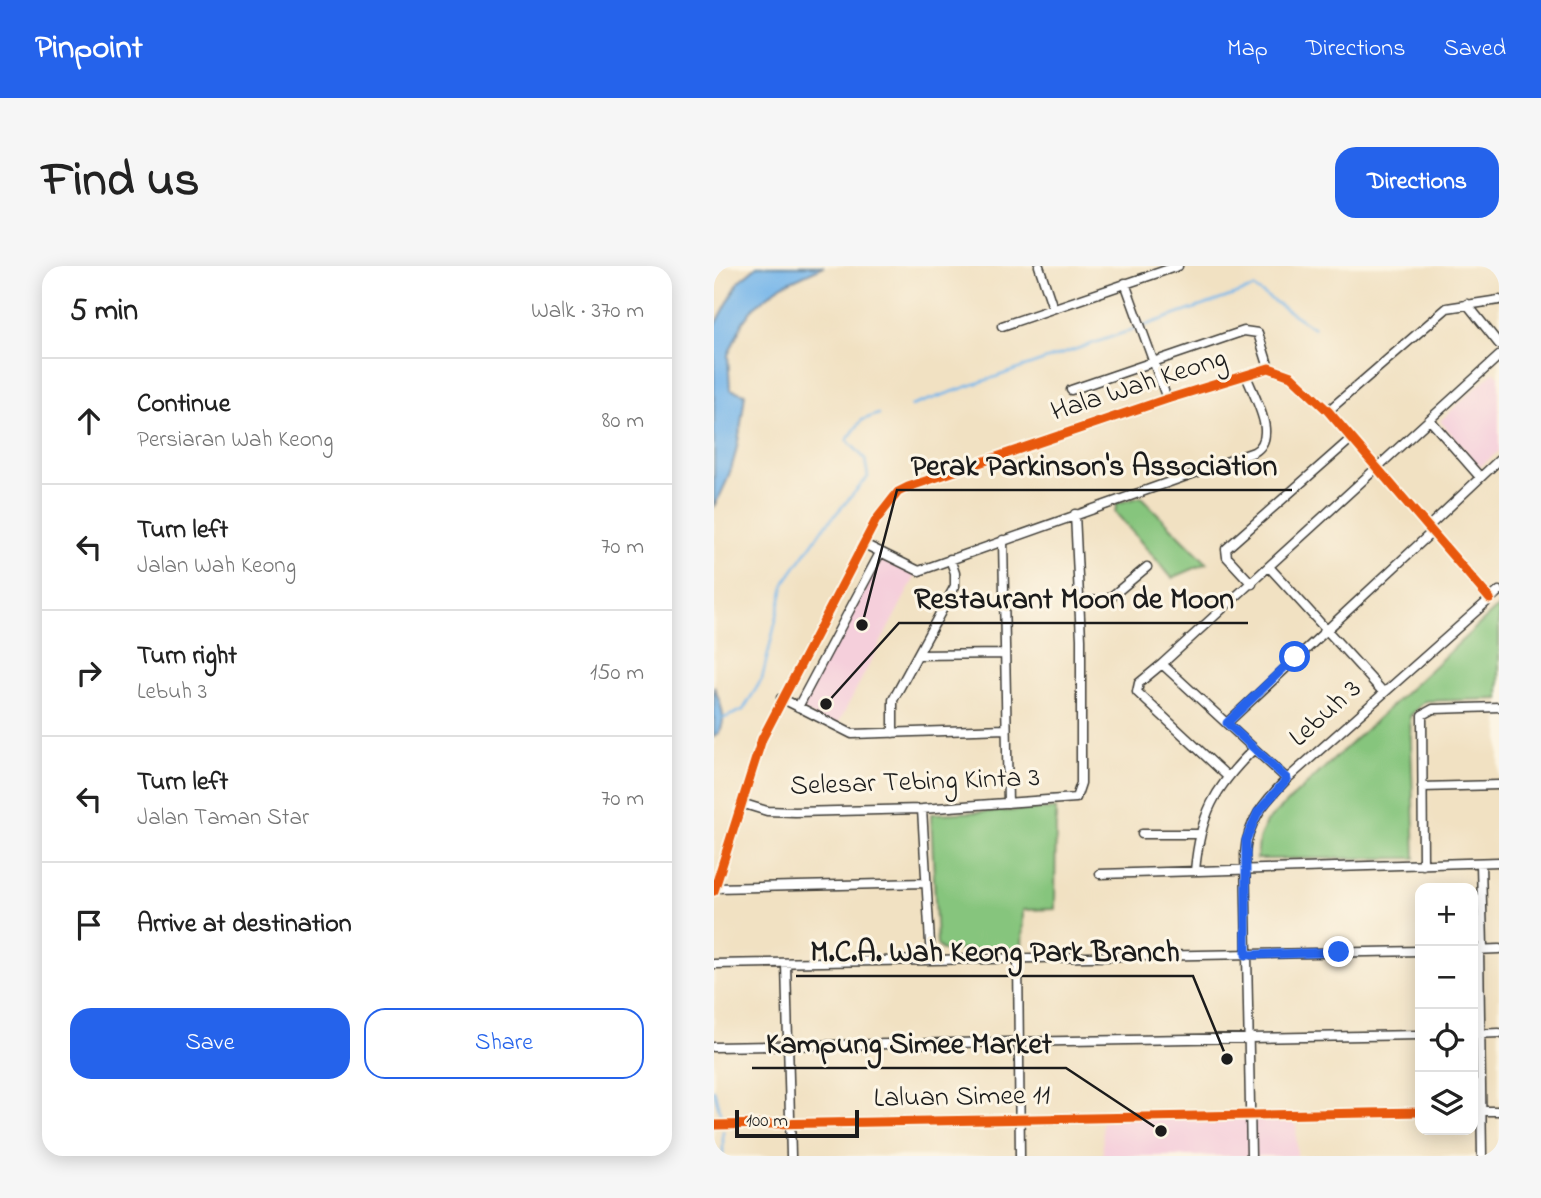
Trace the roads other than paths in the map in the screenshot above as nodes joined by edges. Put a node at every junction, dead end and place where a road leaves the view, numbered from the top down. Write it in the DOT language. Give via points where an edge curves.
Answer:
graph roads {
  1 [pos="1039,266"];
  2 [pos="1177,266"];
  3 [pos="1125,283"];
  4 [pos="1499,300"];
  5 [pos="1467,304"];
  6 [pos="1053,309"];
  7 [pos="1002,326"];
  8 [pos="1499,344"];
  9 [pos="1496,360"];
  10 [pos="1154,363"];
  11 [pos="1269,368"];
  12 [pos="1499,371"];
  13 [pos="1246,375"];
  14 [pos="1071,390"];
  15 [pos="1167,399"];
  16 [pos="1328,411"];
  17 [pos="1430,420"];
  18 [pos="1352,438"];
  19 [pos="1499,460"];
  20 [pos="1378,469"];
  21 [pos="1480,477"];
  22 [pos="1075,514"];
  23 [pos="1430,529"];
  24 [pos="1003,540"];
  25 [pos="864,544"];
  26 [pos="880,553"];
  27 [pos="950,559"];
  28 [pos="1147,567"];
  29 [pos="1270,568"];
  30 [pos="1252,584"];
  31 [pos="1499,591"];
  32 [pos="1490,599"];
  33 [pos="1080,600"];
  34 [pos="1326,629"];
  35 [pos="1005,654"];
  36 [pos="918,655"];
  37 [pos="1162,664"];
  38 [pos="1384,693"];
  39 [pos="781,698"];
  40 [pos="798,707"];
  41 [pos="1499,707"];
  42 [pos="1227,723"];
  43 [pos="1006,729"];
  44 [pos="892,733"];
  45 [pos="1254,749"];
  46 [pos="1227,776"];
  47 [pos="1287,779"];
  48 [pos="1499,785"];
  49 [pos="1422,787"];
  50 [pos="741,803"];
  51 [pos="1008,803"];
  52 [pos="922,809"];
  53 [pos="1142,834"];
  54 [pos="1199,834"];
  55 [pos="1499,862"];
  56 [pos="1481,863"];
  57 [pos="1423,865"];
  58 [pos="1245,869"];
  59 [pos="1195,871"];
  60 [pos="1100,874"];
  61 [pos="926,883"];
  62 [pos="714,889"];
  63 [pos="1478,949"];
  64 [pos="1499,949"];
  65 [pos="1415,951"];
  66 [pos="1246,955"];
  67 [pos="1018,958"];
  68 [pos="931,960"];
  69 [pos="714,964"];
  70 [pos="786,964"];
  71 [pos="1499,1033"];
  72 [pos="1478,1034"];
  73 [pos="1415,1035"];
  74 [pos="1248,1037"];
  75 [pos="1018,1044"];
  76 [pos="714,1047"];
  77 [pos="788,1047"];
  78 [pos="1478,1111"];
  79 [pos="1499,1111"];
  80 [pos="1415,1112"];
  81 [pos="1250,1114"];
  82 [pos="1020,1120"];
  83 [pos="1478,1120"];
  84 [pos="714,1125"];
  85 [pos="790,1125"];
  86 [pos="791,1156"];
  87 [pos="1020,1156"];
  88 [pos="1251,1156"];
  89 [pos="1482,1156"];
  1 -- 6 [label="street"];
  2 -- 3 [label="street"];
  3 -- 6 [label="street"];
  3 -- 10 [label="street"];
  4 -- 5 [label="street"];
  5 -- 8 [label="street"];
  5 -- 16 [label="street" via="1447,308"];
  6 -- 7 [label="street"];
  9 -- 12 [label="street"];
  9 -- 17 [label="street"];
  10 -- 11 [label="street" via="1252,331 1263,343"];
  10 -- 14 [label="street"];
  10 -- 15 [label="street"];
  11 -- 13 [label="street, Hala Wah Keong"];
  11 -- 16 [label="street, Hala Wah Keong" via="1291,376"];
  13 -- 15 [label="street, Hala Wah Keong"];
  13 -- 22 [label="street" via="1266,433 1259,449"];
  15 -- 25 [label="street, Hala Wah Keong" via="898,492"];
  16 -- 18 [label="street, Hala Wah Keong"];
  17 -- 20 [label="street"];
  17 -- 21 [label="street"];
  18 -- 20 [label="street, Hala Wah Keong"];
  18 -- 30 [label="street" via="1226,549 1227,557"];
  19 -- 21 [label="street"];
  20 -- 23 [label="street, Hala Wah Keong"];
  20 -- 29 [label="street"];
  21 -- 23 [label="street"];
  22 -- 24 [label="street"];
  22 -- 33 [label="street"];
  23 -- 32 [label="street, Hala Wah Keong"];
  23 -- 34 [label="street"];
  24 -- 27 [label="street"];
  24 -- 35 [label="street"];
  25 -- 26 [label="street"];
  25 -- 39 [label="street, Hala Wah Keong"];
  26 -- 27 [label="street" via="919,571"];
  26 -- 40 [label="street"];
  27 -- 36 [label="street" via="955,586"];
  28 -- 33 [label="street" via="1106,601"];
  29 -- 30 [label="street"];
  29 -- 34 [label="street"];
  30 -- 37 [label="street"];
  31 -- 32 [label="street, Lebuh 3"];
  32 -- 38 [label="street, Lebuh 3"];
  33 -- 51 [label="street, Selesar Tebing Kinta 3" via="1079,794 1070,800"];
  34 -- 38 [label="street"];
  34 -- 42 [label="street"];
  35 -- 36 [label="street"];
  35 -- 43 [label="street"];
  36 -- 44 [label="street" via="892,705"];
  37 -- 42 [label="street"];
  37 -- 46 [label="street" via="1139,683 1137,692"];
  38 -- 47 [label="street, Lebuh 3"];
  39 -- 40 [label="street"];
  39 -- 50 [label="street, Hala Wah Keong" via="762,738"];
  40 -- 44 [label="street" via="849,734"];
  41 -- 49 [label="street" via="1425,712 1420,723"];
  42 -- 45 [label="street"];
  43 -- 44 [label="street"];
  43 -- 51 [label="street"];
  45 -- 46 [label="street"];
  45 -- 47 [label="street"];
  46 -- 54 [label="street"];
  47 -- 58 [label="street, Lebuh 3" via="1258,812 1246,840"];
  48 -- 49 [label="street"];
  49 -- 57 [label="street"];
  50 -- 52 [label="street, Selesar Tebing Kinta 3" via="767,811"];
  50 -- 62 [label="street, Hala Wah Keong"];
  51 -- 52 [label="street, Selesar Tebing Kinta 3"];
  52 -- 61 [label="street"];
  53 -- 54 [label="street"];
  54 -- 59 [label="street"];
  55 -- 56 [label="street"];
  56 -- 57 [label="street"];
  56 -- 63 [label="street"];
  57 -- 58 [label="street"];
  58 -- 59 [label="street"];
  58 -- 66 [label="street, Lebuh 3"];
  59 -- 60 [label="street"];
  61 -- 62 [label="street"];
  61 -- 68 [label="street"];
  63 -- 64 [label="street"];
  65 -- 66 [label="street"];
  66 -- 67 [label="street"];
  66 -- 74 [label="street, Lebuh 3"];
  67 -- 68 [label="street"];
  67 -- 75 [label="street"];
  68 -- 70 [label="street"];
  69 -- 70 [label="street"];
  70 -- 77 [label="street"];
  71 -- 72 [label="street"];
  73 -- 74 [label="street"];
  74 -- 75 [label="street"];
  74 -- 81 [label="street, Lebuh 3"];
  75 -- 77 [label="street"];
  75 -- 82 [label="street"];
  76 -- 77 [label="street"];
  77 -- 85 [label="street"];
  78 -- 79 [label="street"];
  80 -- 81 [label="street, Laluan Simee 11"];
  81 -- 82 [label="street, Laluan Simee 11"];
  81 -- 88 [label="street, Lebuh 3"];
  82 -- 85 [label="street, Laluan Simee 11"];
  82 -- 87 [label="street"];
  83 -- 89 [label="street"];
  84 -- 85 [label="street, Laluan Simee 11"];
  85 -- 86 [label="street"];
}
